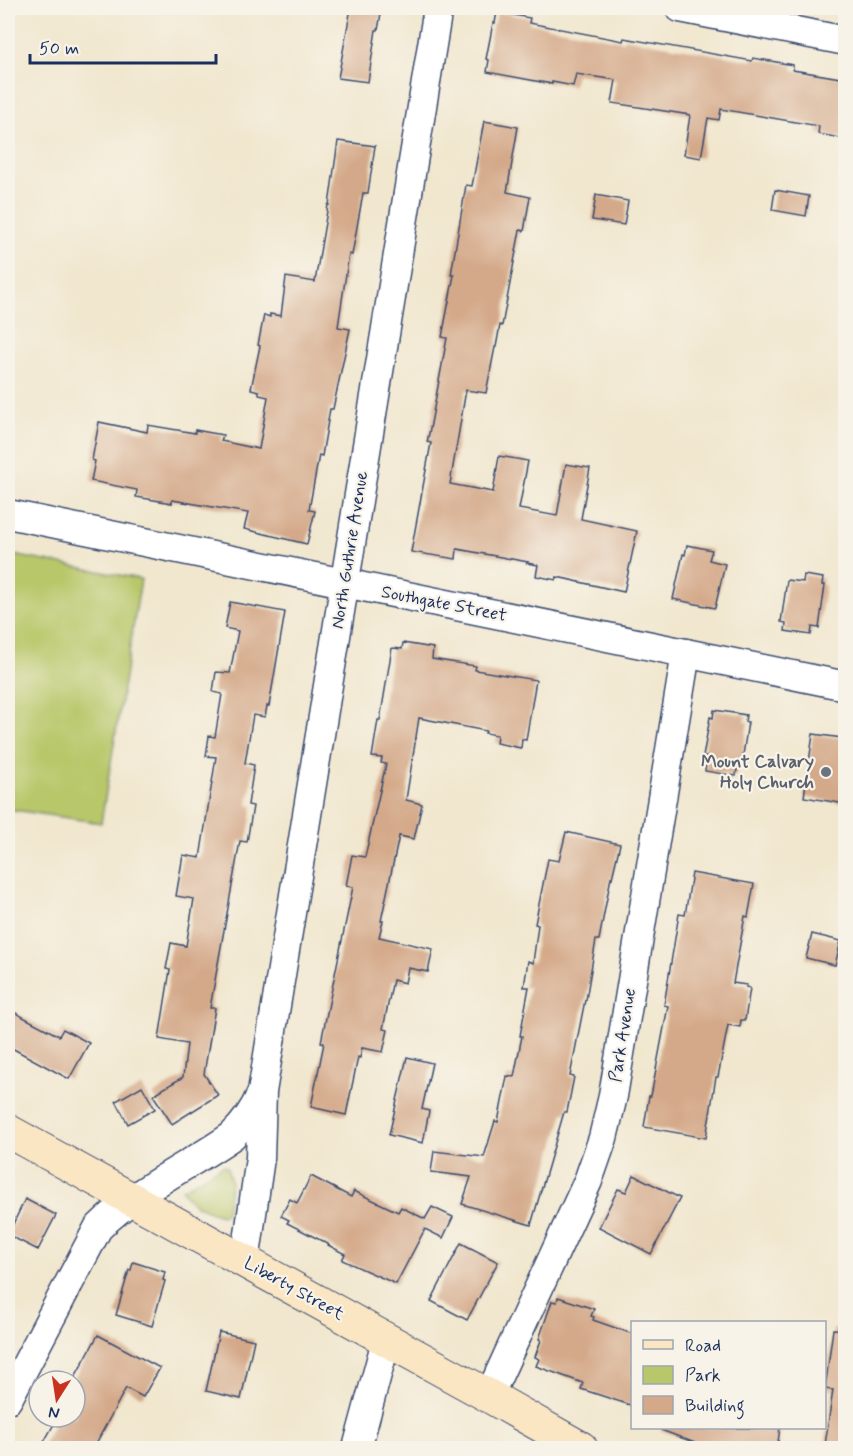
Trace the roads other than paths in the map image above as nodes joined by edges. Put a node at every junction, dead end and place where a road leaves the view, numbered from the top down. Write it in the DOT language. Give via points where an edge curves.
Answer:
graph roads {
  1 [pos="438,8"];
  2 [pos="680,8"];
  3 [pos="846,41"];
  4 [pos="8,514"];
  5 [pos="345,584"];
  6 [pos="686,653"];
  7 [pos="846,686"];
  8 [pos="262,1092"];
  9 [pos="8,1131"];
  10 [pos="133,1199"];
  11 [pos="245,1262"];
  12 [pos="386,1341"];
  13 [pos="489,1396"];
  14 [pos="8,1399"];
  15 [pos="357,1449"];
  16 [pos="581,1449"];
  1 -- 5 [label="street, North Guthrie Avenue"];
  2 -- 3 [label="street"];
  4 -- 5 [label="street, Southgate Street"];
  5 -- 6 [label="street, Southgate Street"];
  5 -- 8 [label="street, North Guthrie Avenue"];
  6 -- 7 [label="street, Southgate Street"];
  6 -- 13 [label="street, Park Avenue" via="603,1138 588,1181"];
  8 -- 10 [label="street, North Guthrie Avenue" via="254,1111 232,1136"];
  8 -- 11 [label="street, North Guthrie Avenue" via="260,1158"];
  9 -- 10 [label="street, Liberty Street"];
  10 -- 11 [label="street, Liberty Street"];
  10 -- 14 [label="street, North Guthrie Avenue" via="98,1228"];
  11 -- 12 [label="street, Liberty Street"];
  12 -- 13 [label="street, Liberty Street"];
  12 -- 15 [label="street"];
  13 -- 16 [label="street, Liberty Street"];
}
